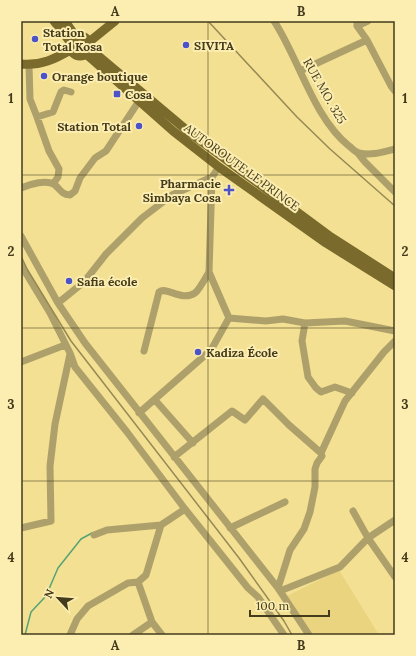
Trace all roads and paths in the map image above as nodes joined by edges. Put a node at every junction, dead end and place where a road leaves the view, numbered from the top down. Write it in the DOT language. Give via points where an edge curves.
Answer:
graph roads {
  1 [pos="54,21"];
  2 [pos="64,21"];
  3 [pos="115,21"];
  4 [pos="274,21"];
  5 [pos="368,21"];
  6 [pos="357,24"];
  7 [pos="367,40"];
  8 [pos="73,43"];
  9 [pos="88,48"];
  10 [pos="25,65"];
  11 [pos="300,71"];
  12 [pos="395,91"];
  13 [pos="71,92"];
  14 [pos="139,101"];
  15 [pos="37,117"];
  16 [pos="395,149"];
  17 [pos="357,152"];
  18 [pos="219,167"];
  19 [pos="212,177"];
  20 [pos="54,184"];
  21 [pos="21,188"];
  22 [pos="395,192"];
  23 [pos="21,236"];
  24 [pos="22,270"];
  25 [pos="209,272"];
  26 [pos="395,278"];
  27 [pos="395,286"];
  28 [pos="58,303"];
  29 [pos="229,318"];
  30 [pos="305,323"];
  31 [pos="395,331"];
  32 [pos="395,341"];
  33 [pos="65,345"];
  34 [pos="144,351"];
  35 [pos="70,353"];
  36 [pos="21,362"];
  37 [pos="352,393"];
  38 [pos="155,400"];
  39 [pos="139,413"];
  40 [pos="193,443"];
  41 [pos="321,453"];
  42 [pos="174,457"];
  43 [pos="285,502"];
  44 [pos="184,509"];
  45 [pos="353,511"];
  46 [pos="395,520"];
  47 [pos="161,525"];
  48 [pos="21,528"];
  49 [pos="230,528"];
  50 [pos="94,535"];
  51 [pos="368,538"];
  52 [pos="395,577"];
  53 [pos="138,582"];
  54 [pos="279,590"];
  55 [pos="152,622"];
  56 [pos="70,635"];
  57 [pos="133,635"];
  58 [pos="162,635"];
  59 [pos="284,635"];
  60 [pos="309,635"];
  1 -- 8 [label="main road"];
  2 -- 8 [label="main road"];
  3 -- 9 [label="main road"];
  4 -- 11 [label="street, RUE MO. 325"];
  5 -- 6 [label="street"];
  6 -- 7 [label="street"];
  7 -- 11 [label="street"];
  7 -- 12 [label="street"];
  8 -- 9 [label="main road" via="78,55"];
  8 -- 9 [label="main road" via="79,36 85,37"];
  8 -- 10 [label="main road" via="55,59"];
  9 -- 14 [label="main road, AUTOROUTE LE PRINCE"];
  9 -- 26 [label="main road, AUTOROUTE LE PRINCE" via="190,133 331,237"];
  10 -- 15 [label="street" via="30,98"];
  11 -- 17 [label="street, RUE MO. 325" via="328,123 341,140"];
  13 -- 15 [label="street" via="61,92 53,112"];
  14 -- 18 [label="main road, AUTOROUTE LE PRINCE"];
  14 -- 20 [label="street" via="106,151 95,158 80,178 75,191 70,195 64,194"];
  15 -- 20 [label="street" via="59,170"];
  16 -- 17 [label="street" via="375,154"];
  17 -- 22 [label="street, RUE MO. 325"];
  18 -- 19 [label="street"];
  18 -- 27 [label="main road, AUTOROUTE LE PRINCE" via="326,243"];
  19 -- 25 [label="street"];
  19 -- 28 [label="street" via="172,195 142,218 106,254 84,282"];
  20 -- 21 [label="street" via="29,184"];
  23 -- 28 [label="street"];
  24 -- 33 [label="street" via="50,313"];
  25 -- 29 [label="street"];
  25 -- 34 [label="street" via="196,293 185,296 175,295 166,290 159,292"];
  28 -- 39 [label="street"];
  29 -- 30 [label="street" via="266,321 283,319"];
  29 -- 38 [label="street" via="211,350"];
  30 -- 31 [label="street" via="345,321"];
  30 -- 37 [label="street" via="302,341 308,377 321,392 335,387"];
  32 -- 37 [label="street"];
  33 -- 35 [label="street"];
  33 -- 36 [label="street"];
  35 -- 44 [label="street" via="75,367"];
  35 -- 48 [label="street" via="55,424 50,466 51,521"];
  37 -- 41 [label="street" via="345,401"];
  38 -- 39 [label="street"];
  38 -- 40 [label="street"];
  39 -- 42 [label="street"];
  40 -- 41 [label="street" via="232,411 244,420 263,399"];
  40 -- 42 [label="street"];
  41 -- 54 [label="street" via="315,470 315,487 310,512 304,529 290,550"];
  42 -- 49 [label="street"];
  43 -- 49 [label="street"];
  44 -- 47 [label="street"];
  44 -- 59 [label="street" via="258,597"];
  45 -- 51 [label="street"];
  46 -- 51 [label="street"];
  47 -- 50 [label="street" via="107,530"];
  47 -- 53 [label="street" via="146,575"];
  49 -- 54 [label="street"];
  51 -- 52 [label="street"];
  51 -- 54 [label="street" via="340,567"];
  53 -- 55 [label="street"];
  53 -- 56 [label="street" via="128,583 88,606 77,619"];
  54 -- 60 [label="street"];
  55 -- 57 [label="street"];
  55 -- 58 [label="street"];
}
